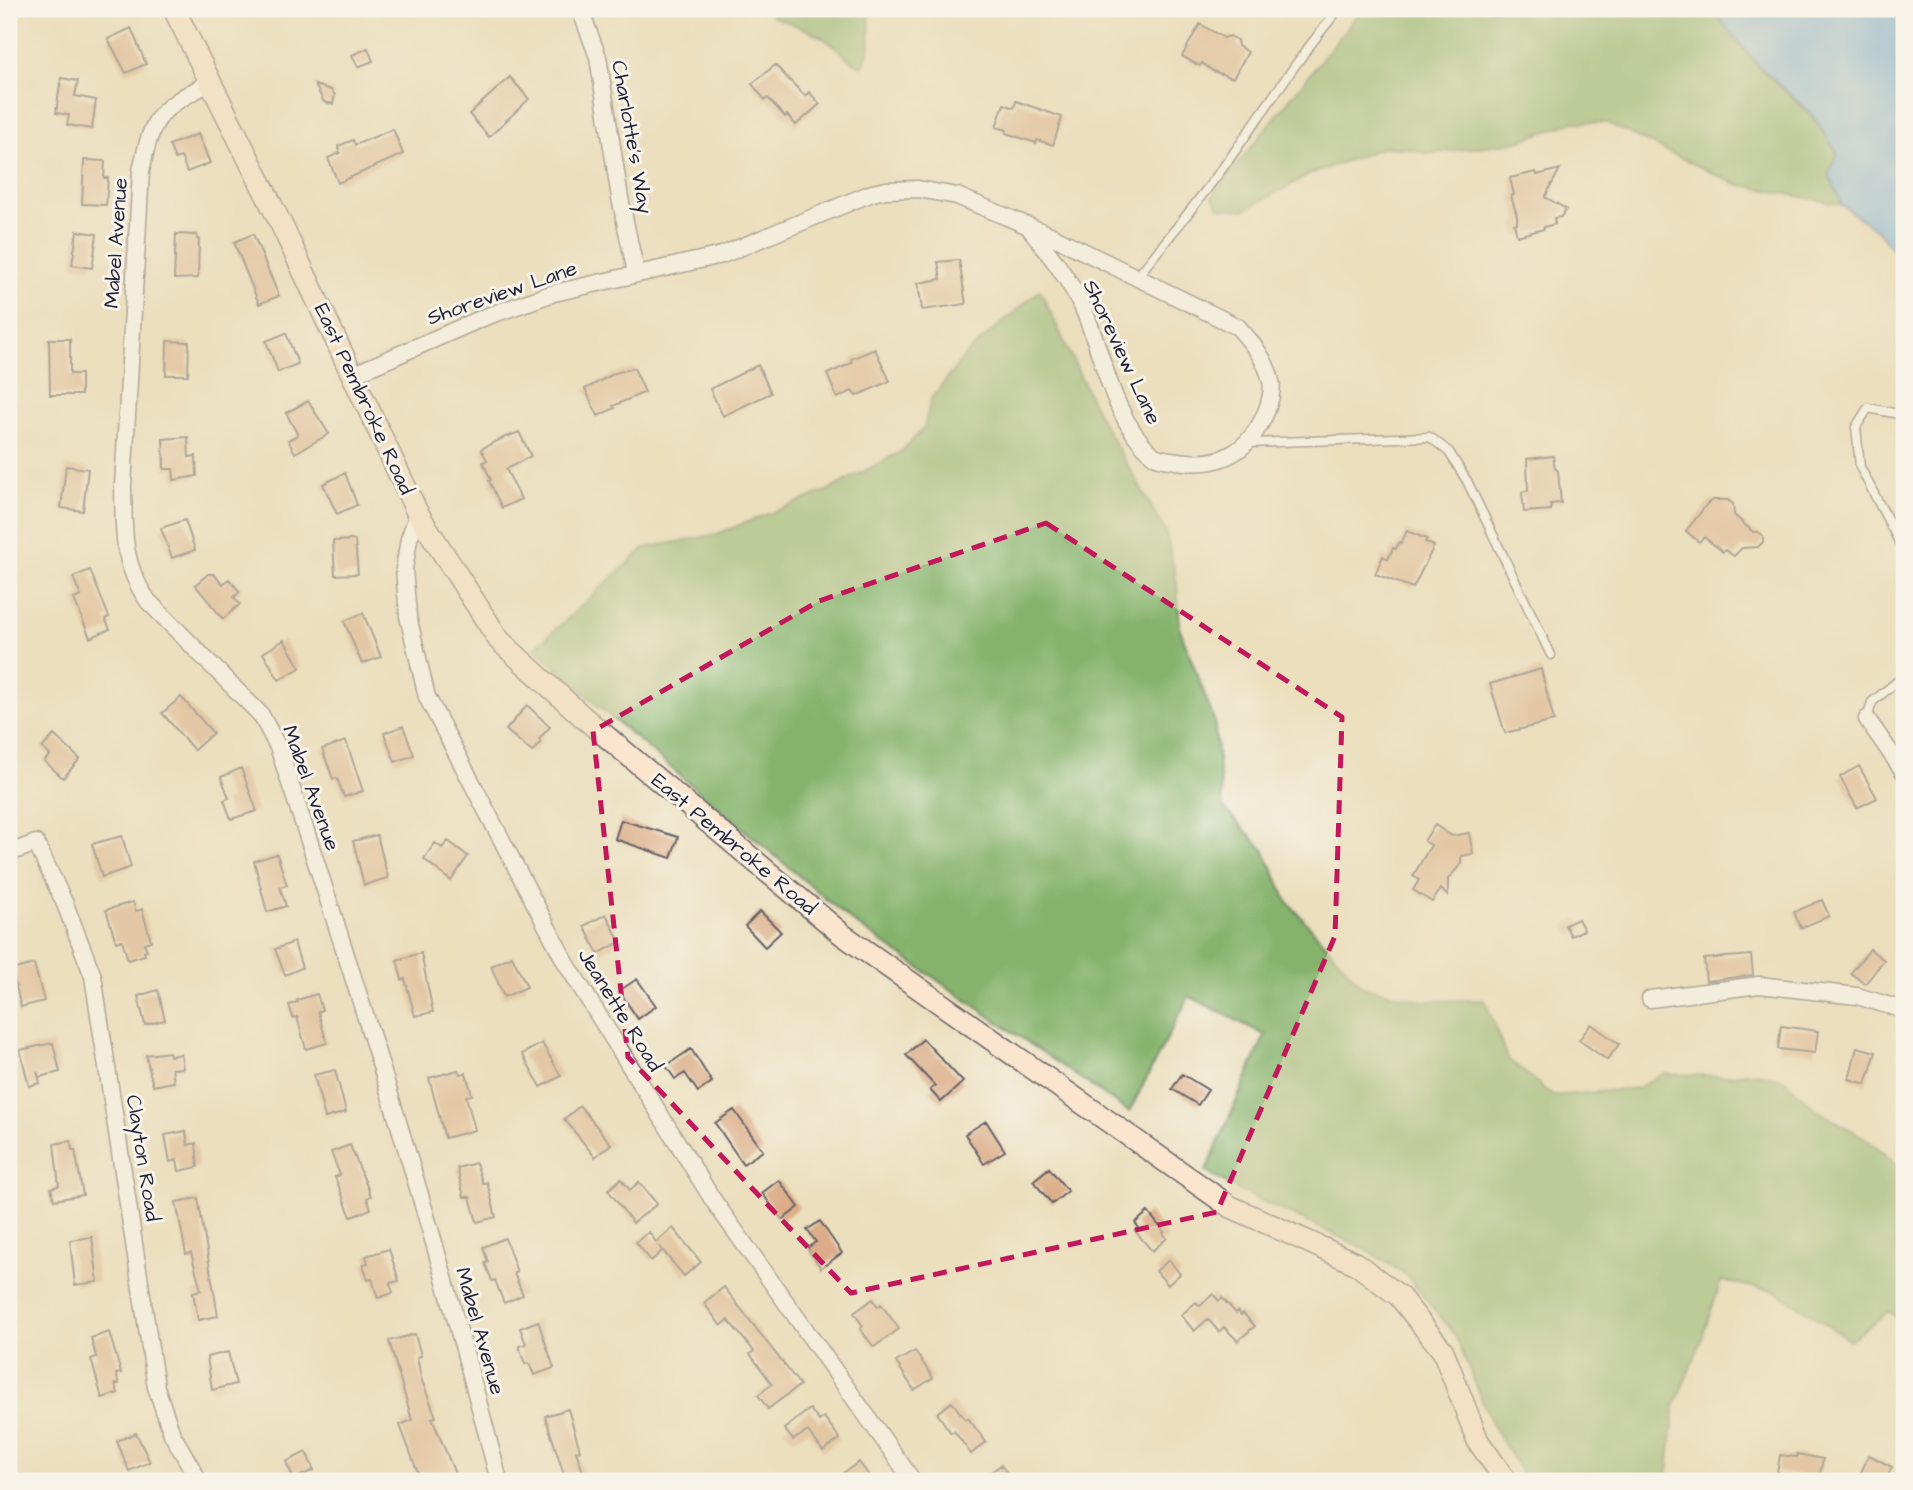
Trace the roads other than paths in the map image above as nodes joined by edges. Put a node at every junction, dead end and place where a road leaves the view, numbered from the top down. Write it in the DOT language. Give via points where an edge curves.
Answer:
graph roads {
  1 [pos="174,9"];
  2 [pos="580,9"];
  3 [pos="1339,9"];
  4 [pos="209,83"];
  5 [pos="1028,226"];
  6 [pos="636,273"];
  7 [pos="1136,278"];
  8 [pos="352,375"];
  9 [pos="1904,415"];
  10 [pos="1249,443"];
  11 [pos="418,514"];
  12 [pos="1904,551"];
  13 [pos="1551,655"];
  14 [pos="1904,676"];
  15 [pos="1867,719"];
  16 [pos="1904,772"];
  17 [pos="9,853"];
  18 [pos="1650,999"];
  19 [pos="1904,1010"];
  20 [pos="199,1481"];
  21 [pos="499,1481"];
  22 [pos="914,1481"];
  23 [pos="1506,1481"];
  1 -- 4 [label="street, East Pembroke Road"];
  2 -- 6 [label="street, Charlotte's Way" via="598,57"];
  3 -- 7 [label="lane"];
  4 -- 8 [label="street, East Pembroke Road"];
  4 -- 21 [label="street, Mabel Avenue" via="173,102 160,115 141,171 123,486 129,567 148,601 261,715 278,747 349,961 467,1354"];
  5 -- 6 [label="street, Shoreview Lane" via="957,196 918,189 886,190 722,255"];
  5 -- 7 [label="street, Shoreview Lane"];
  5 -- 10 [label="street, Shoreview Lane" via="1082,305 1115,397 1133,432 1154,457 1195,464 1224,459"];
  6 -- 8 [label="street, Shoreview Lane" via="554,293 485,317"];
  7 -- 10 [label="street, Shoreview Lane" via="1238,327 1259,351 1272,383 1269,406"];
  8 -- 11 [label="street, East Pembroke Road"];
  9 -- 12 [label="lane" via="1868,408 1856,427 1860,467"];
  10 -- 13 [label="lane" via="1430,437 1449,452 1467,481"];
  11 -- 22 [label="street, Jeanette Road" via="404,569 408,616 427,697 580,987 713,1200"];
  11 -- 23 [label="street, East Pembroke Road" via="499,640 583,717 843,934 1228,1206 1354,1263 1399,1296 1443,1351 1478,1441"];
  14 -- 15 [label="lane" via="1872,702"];
  15 -- 16 [label="street"];
  17 -- 20 [label="street, Clayton Road" via="36,843 93,975 156,1387 172,1434"];
  18 -- 19 [label="street" via="1759,985 1857,996"];
}
